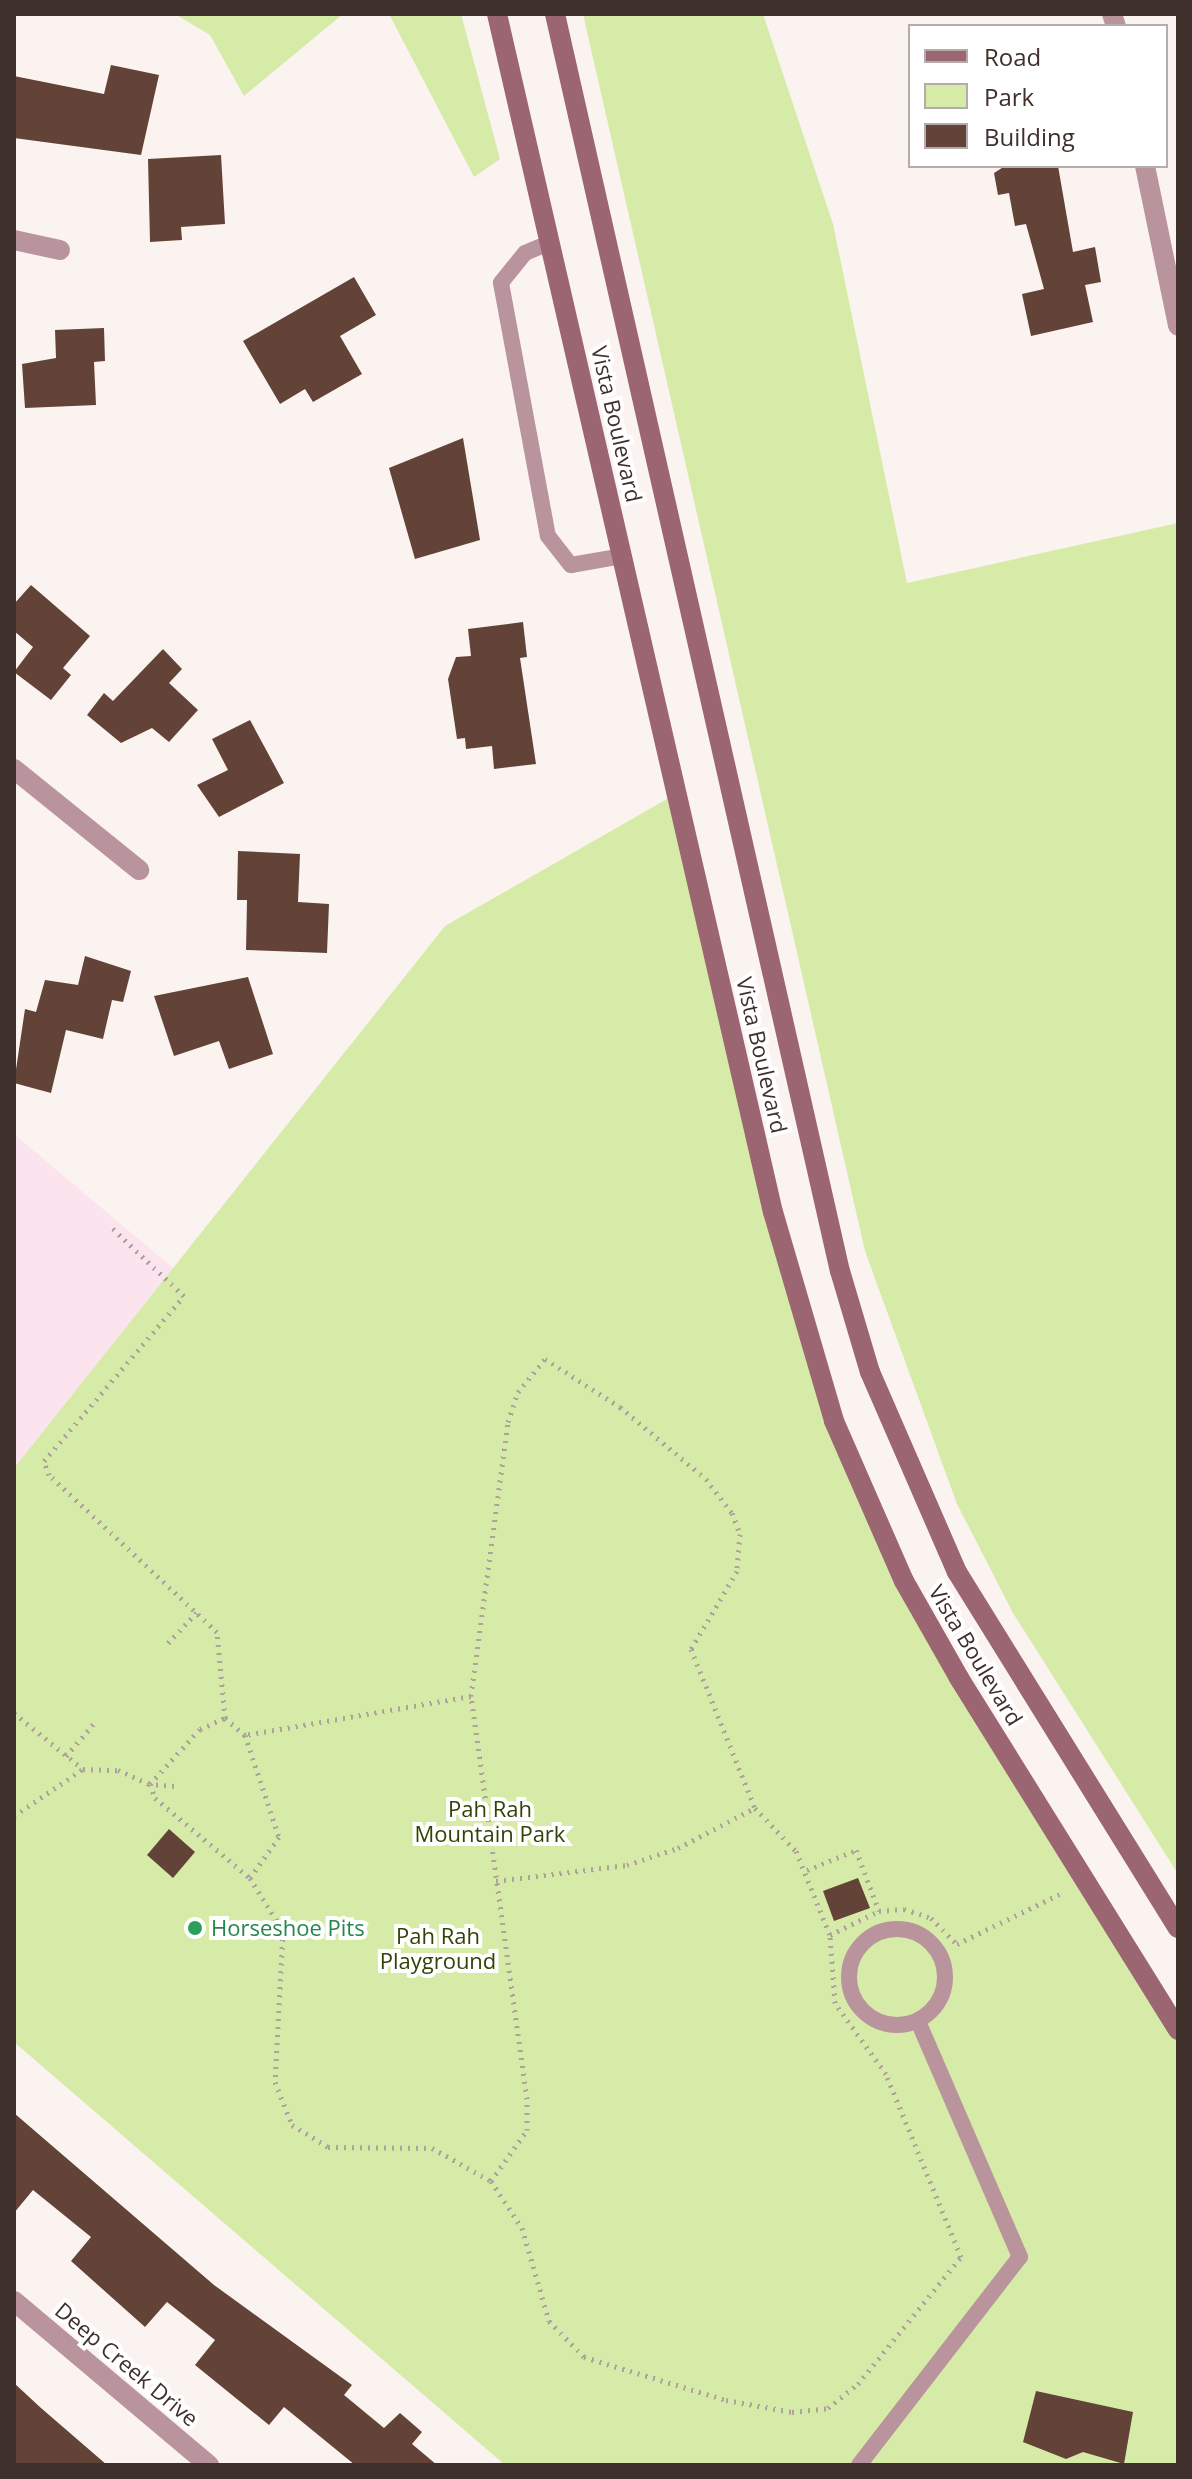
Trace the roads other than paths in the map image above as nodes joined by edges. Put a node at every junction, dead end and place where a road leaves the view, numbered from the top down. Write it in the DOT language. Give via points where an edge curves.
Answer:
graph roads {
  1 [pos="497,14"];
  2 [pos="555,14"];
  3 [pos="1145,168"];
  4 [pos="14,240"];
  5 [pos="551,242"];
  6 [pos="60,250"];
  7 [pos="1178,326"];
  8 [pos="623,556"];
  9 [pos="14,769"];
  10 [pos="139,870"];
  11 [pos="1178,1928"];
  12 [pos="918,2021"];
  13 [pos="1178,2030"];
  14 [pos="14,2301"];
  15 [pos="209,2465"];
  16 [pos="859,2465"];
  1 -- 5 [label="main road, Vista Boulevard"];
  2 -- 11 [label="main road, Vista Boulevard" via="840,1271 870,1372 957,1572"];
  3 -- 7 [label="street"];
  4 -- 6 [label="street"];
  5 -- 8 [label="main road, Vista Boulevard"];
  5 -- 8 [label="lane" via="525,253 501,283 548,536 571,565"];
  8 -- 13 [label="main road, Vista Boulevard" via="773,1212 834,1421 904,1581"];
  9 -- 10 [label="street"];
  12 -- 12 [label="lane" via="945,1985 940,1955 904,1929 874,1935 850,1966 858,2006 885,2024"];
  12 -- 16 [label="lane" via="1020,2257"];
  14 -- 15 [label="street, Deep Creek Drive"];
}
